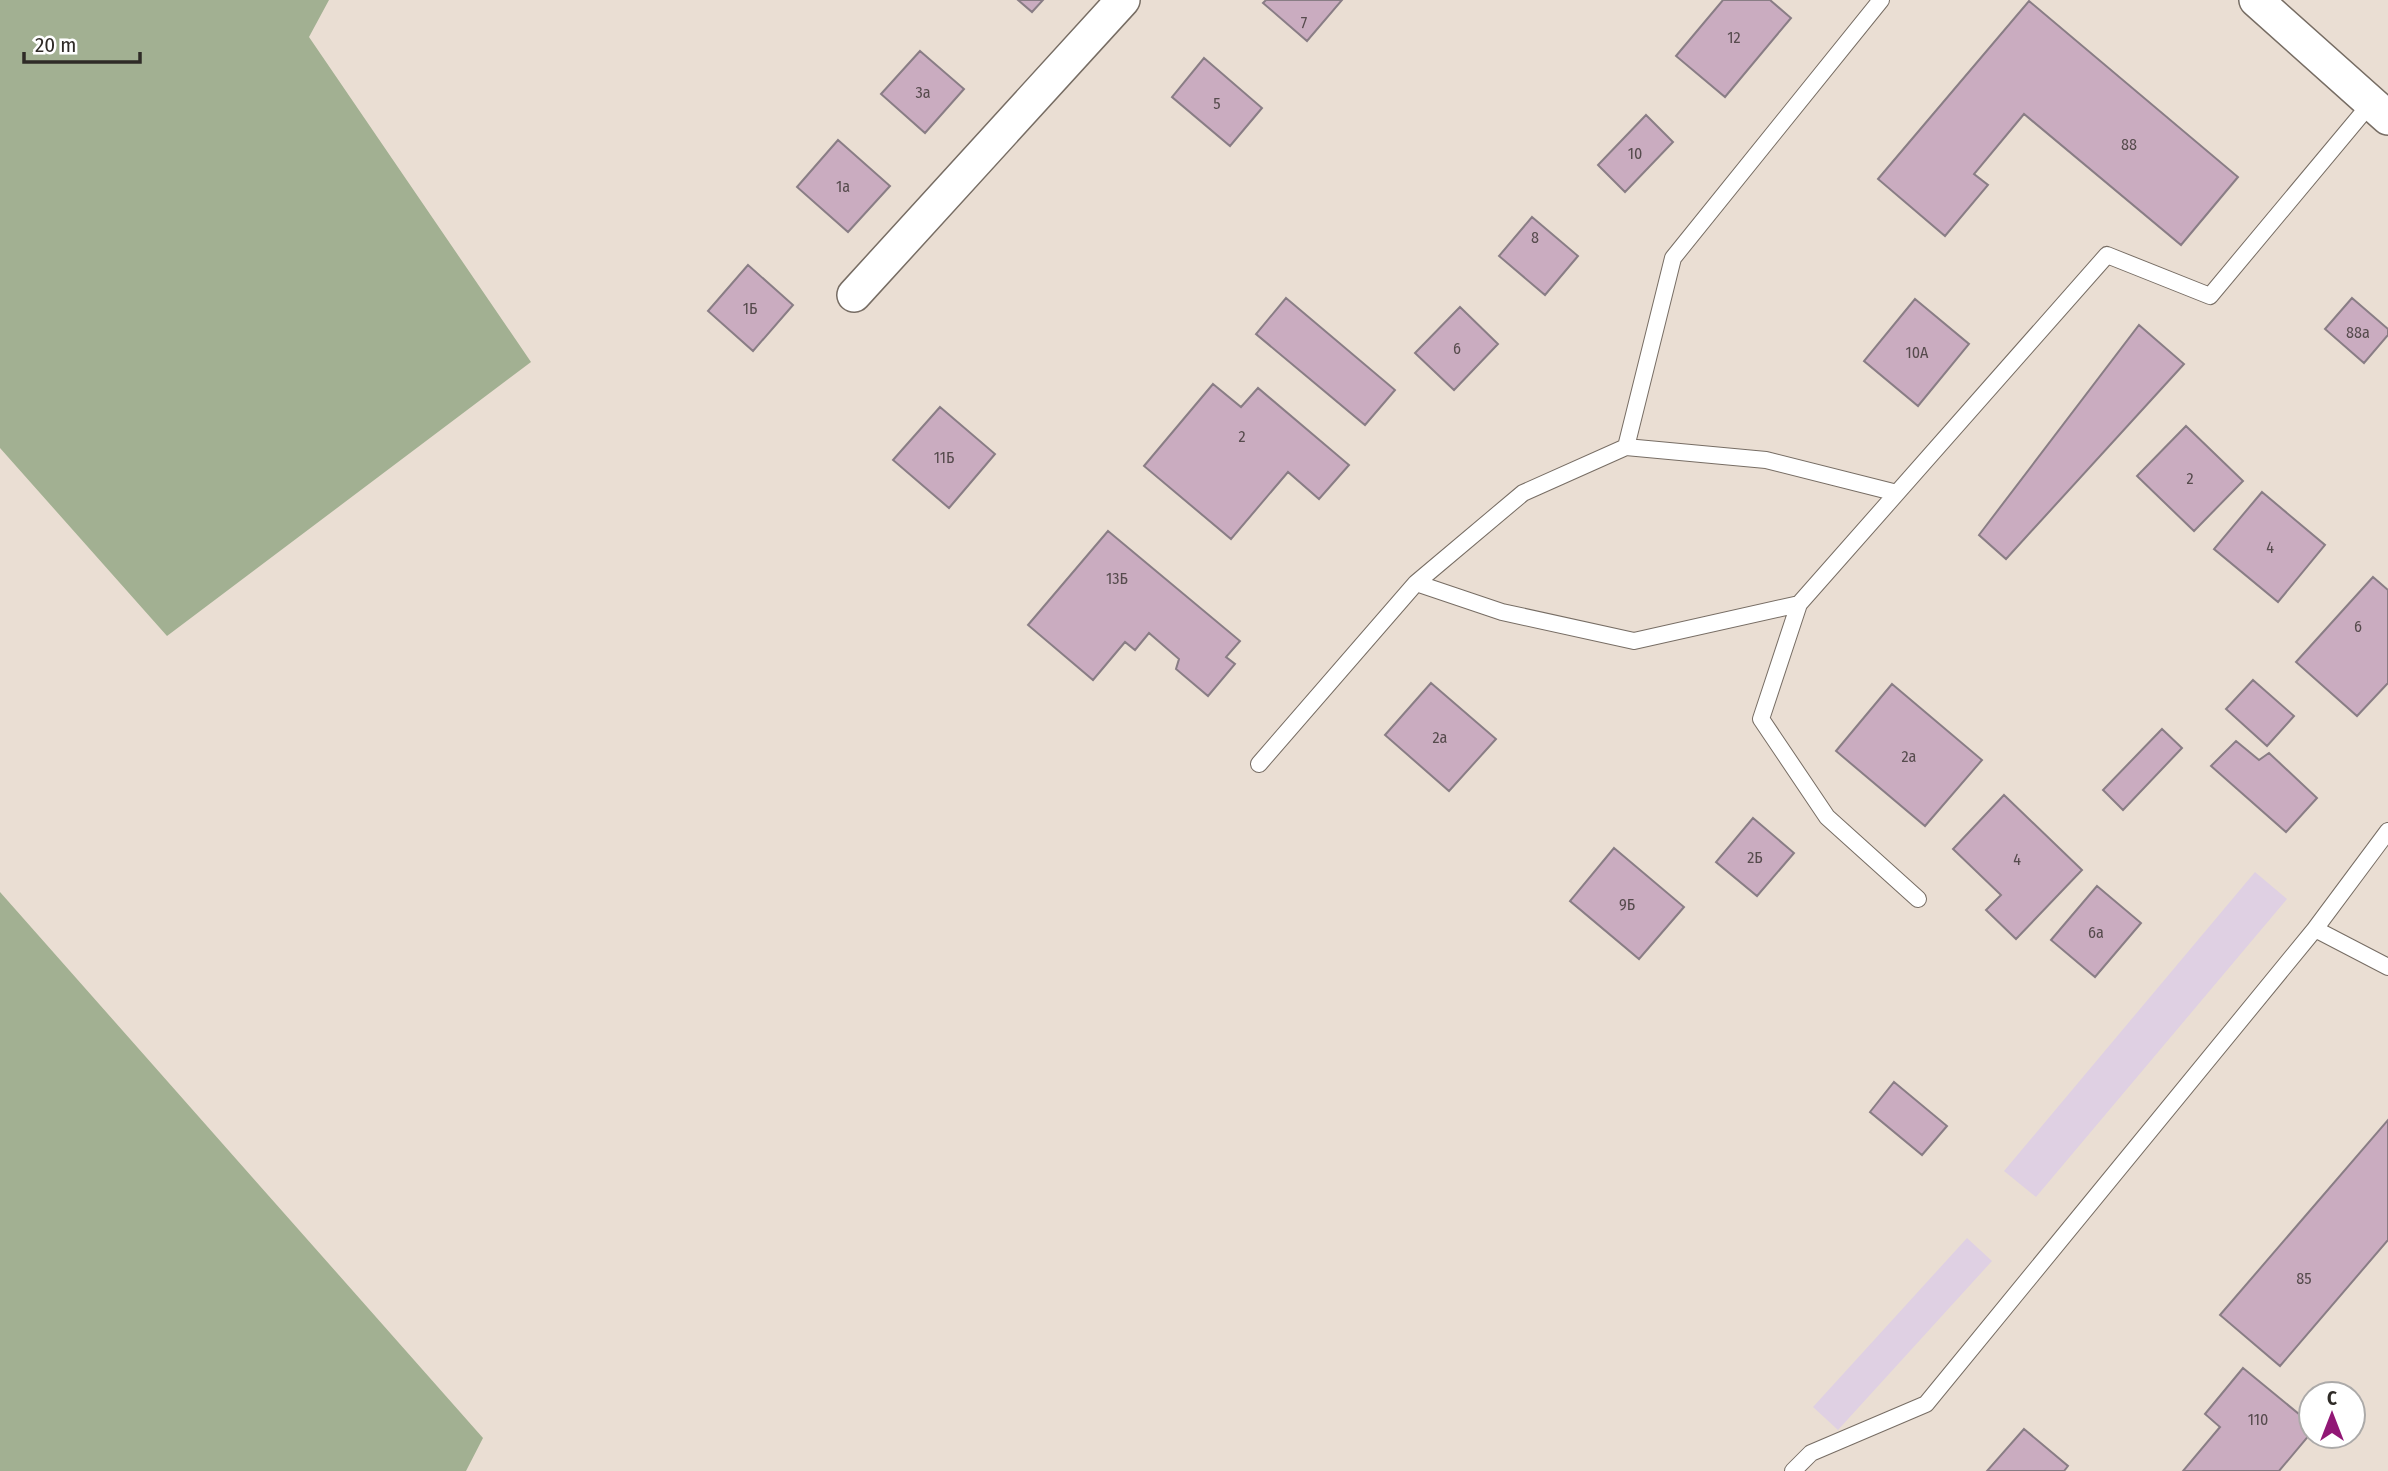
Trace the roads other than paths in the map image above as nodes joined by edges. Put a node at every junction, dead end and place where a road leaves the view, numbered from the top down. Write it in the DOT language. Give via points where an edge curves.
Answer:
graph roads {
  1 [pos="1123,0"];
  2 [pos="1881,0"];
  3 [pos="2256,0"];
  4 [pos="2379,110"];
  5 [pos="854,295"];
  6 [pos="1626,447"];
  7 [pos="1897,493"];
  8 [pos="1416,583"];
  9 [pos="1799,604"];
  10 [pos="1259,764"];
  11 [pos="2388,831"];
  12 [pos="1918,899"];
  13 [pos="2315,929"];
  14 [pos="2388,967"];
  15 [pos="1793,1471"];
  1 -- 5 [label="street"];
  2 -- 6 [label="lane" via="1673,258"];
  3 -- 4 [label="street"];
  4 -- 7 [label="lane" via="2210,296 2107,255"];
  6 -- 7 [label="lane" via="1766,460"];
  6 -- 8 [label="lane" via="1523,493"];
  7 -- 9 [label="lane"];
  8 -- 9 [label="lane" via="1502,612 1634,641"];
  8 -- 10 [label="lane"];
  9 -- 12 [label="lane" via="1761,719 1828,817"];
  11 -- 13 [label="lane"];
  13 -- 14 [label="lane"];
  13 -- 15 [label="lane" via="1926,1404 1811,1453"];
}
